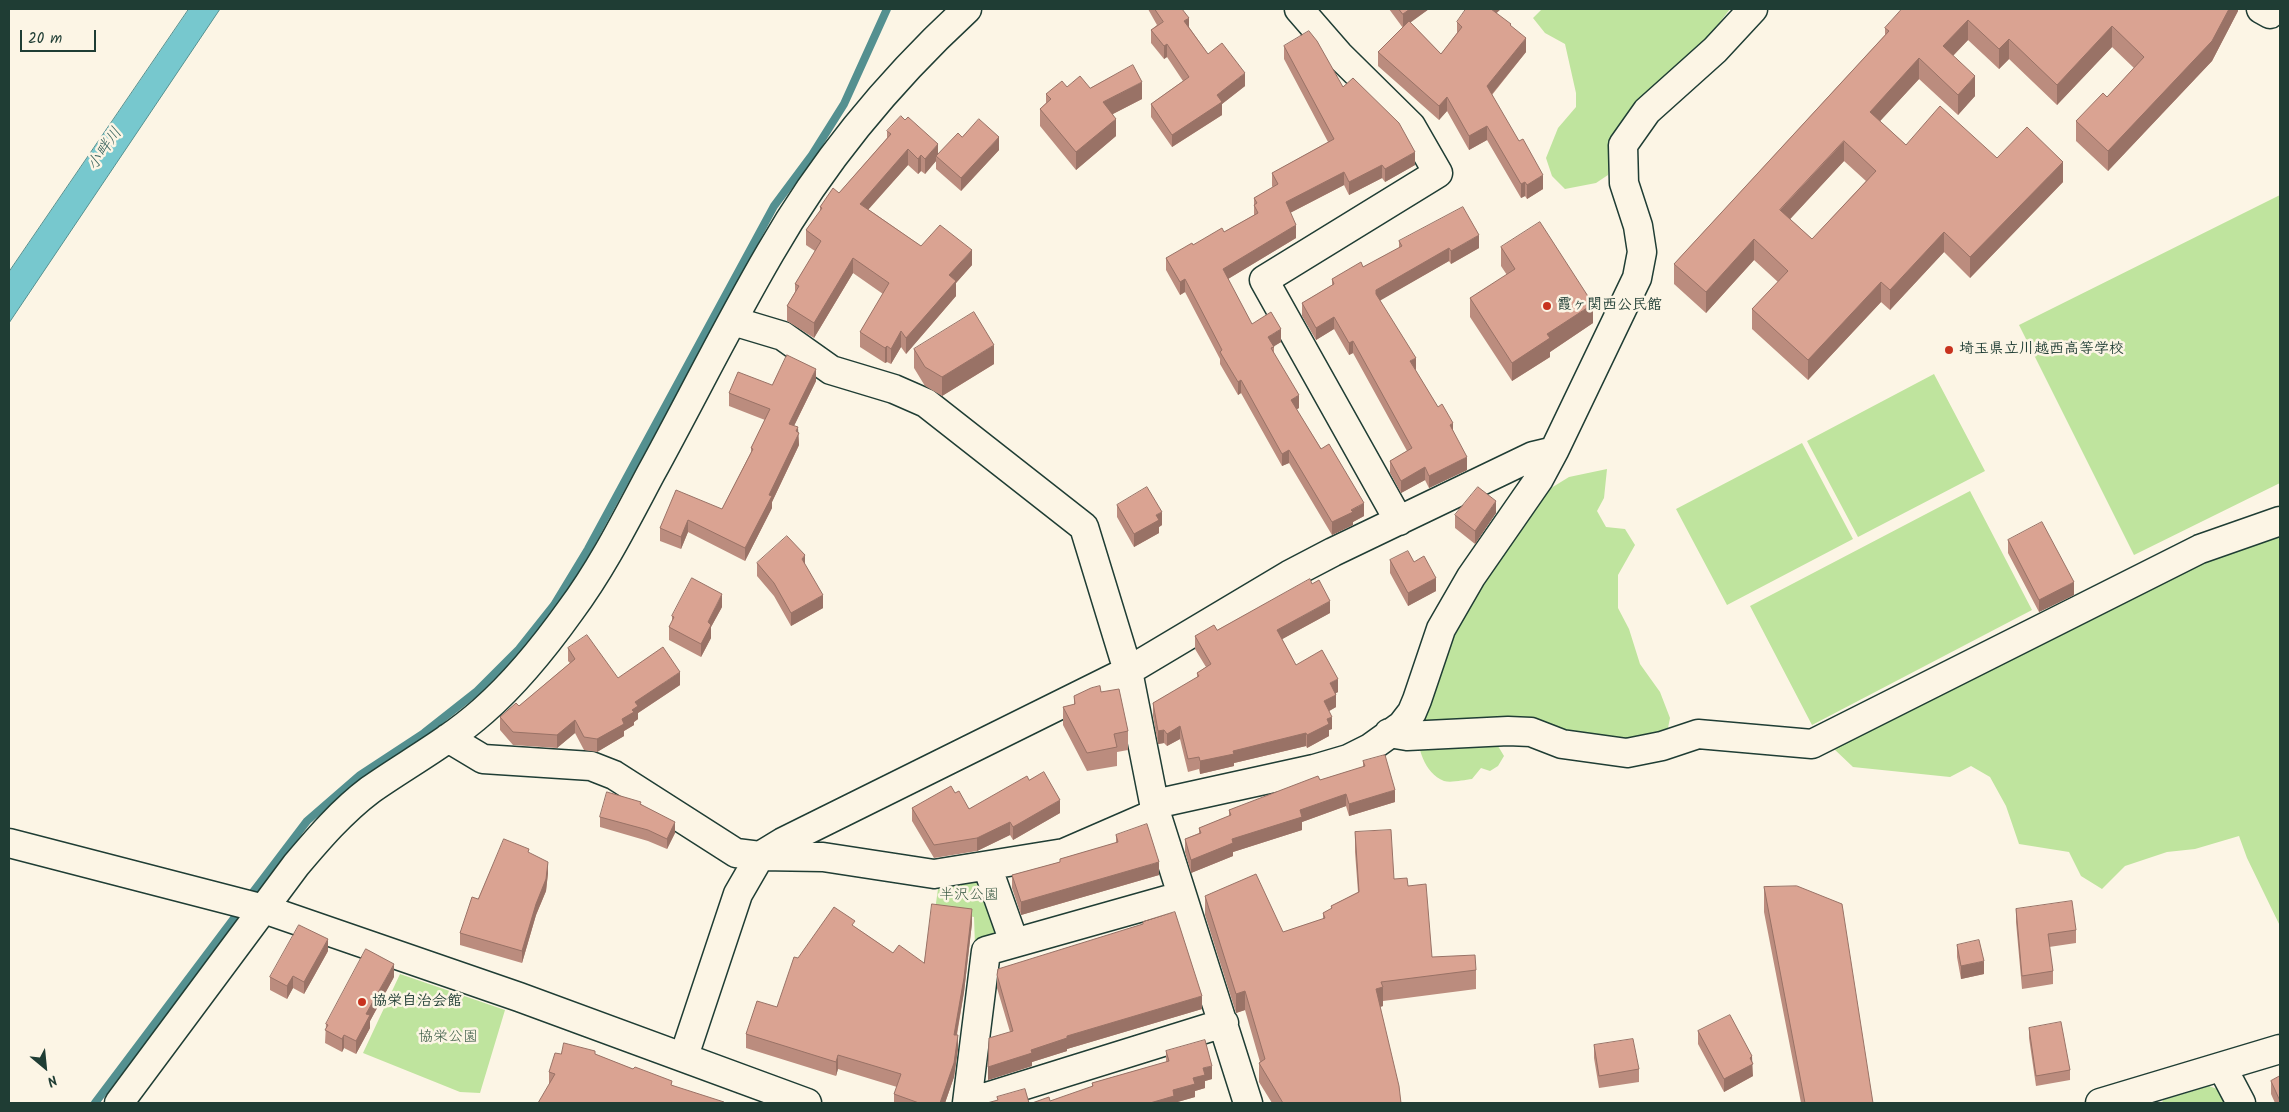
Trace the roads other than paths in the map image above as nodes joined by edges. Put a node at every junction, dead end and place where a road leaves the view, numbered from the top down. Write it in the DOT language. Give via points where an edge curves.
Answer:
graph roads {
  1 [pos="967,9"];
  2 [pos="1300,9"];
  3 [pos="1753,9"];
  4 [pos="2261,9"];
  5 [pos="2275,9"];
  6 [pos="733,321"];
  7 [pos="1554,451"];
  8 [pos="1399,520"];
  9 [pos="2280,522"];
  10 [pos="1128,671"];
  11 [pos="1388,733"];
  12 [pos="448,738"];
  13 [pos="1155,808"];
  14 [pos="9,844"];
  15 [pos="760,856"];
  16 [pos="988,866"];
  17 [pos="1181,896"];
  18 [pos="264,909"];
  19 [pos="1014,942"];
  20 [pos="1224,1024"];
  21 [pos="2280,1049"];
  22 [pos="684,1056"];
  23 [pos="2222,1067"];
  24 [pos="2139,1098"];
  25 [pos="119,1103"];
  26 [pos="807,1103"];
  27 [pos="1248,1103"];
  28 [pos="2100,1103"];
  29 [pos="2241,1103"];
  1 -- 6 [label="street" via="876,102 837,149 770,252"];
  2 -- 8 [label="street" via="1339,55 1412,126 1438,173 1264,280"];
  3 -- 7 [label="street" via="1715,50 1647,111 1623,145 1624,183 1638,226 1642,252 1637,278"];
  4 -- 5 [label="street" via="2270,14"];
  6 -- 10 [label="street" via="783,336 831,370 894,389 926,403 1084,527"];
  6 -- 12 [label="street" via="608,554 570,612 506,690"];
  7 -- 8 [label="street" via="1533,456"];
  7 -- 11 [label="street" via="1539,479 1471,577 1441,629 1412,712 1402,725"];
  8 -- 10 [label="street" via="1289,576"];
  9 -- 11 [label="street" via="2200,549 1812,744 1698,734 1627,753 1562,744 1531,732 1407,736"];
  10 -- 13 [label="street"];
  10 -- 15 [label="street"];
  11 -- 13 [label="street" via="1370,748 1348,759"];
  12 -- 15 [label="street" via="484,759 591,766 614,774 736,853"];
  12 -- 18 [label="street" via="367,792 322,834"];
  13 -- 16 [label="street" via="1064,853"];
  13 -- 17 [label="street"];
  14 -- 18 [label="street"];
  15 -- 16 [label="street" via="823,857 934,874"];
  15 -- 22 [label="street" via="738,894"];
  16 -- 19 [label="street"];
  17 -- 19 [label="street"];
  17 -- 20 [label="street"];
  18 -- 22 [label="street"];
  18 -- 25 [label="street"];
  19 -- 20 [label="street" via="986,951 967,1103"];
  20 -- 27 [label="street"];
  21 -- 23 [label="street"];
  22 -- 26 [label="street"];
  23 -- 24 [label="street"];
  23 -- 29 [label="street"];
  24 -- 28 [label="street"];
}
